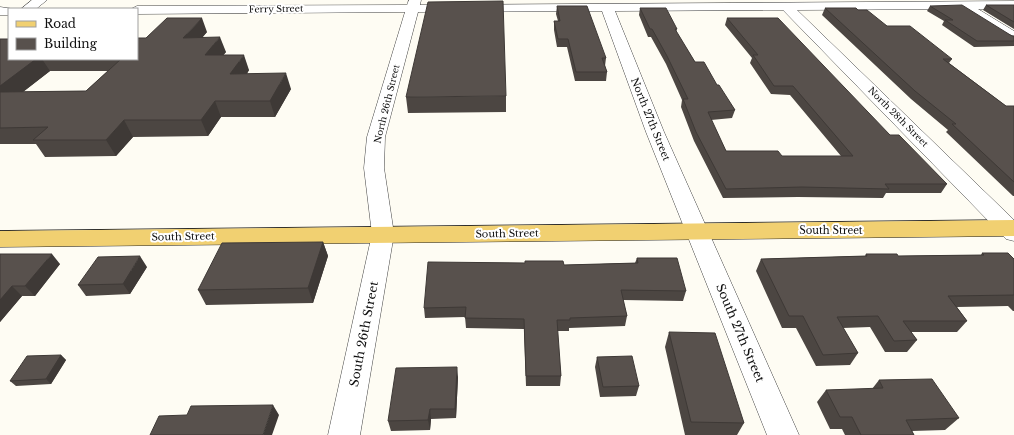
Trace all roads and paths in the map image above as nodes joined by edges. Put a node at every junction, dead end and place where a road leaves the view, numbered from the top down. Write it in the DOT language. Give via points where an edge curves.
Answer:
graph roads {
  1 [pos="41,0"];
  2 [pos="236,0"];
  3 [pos="414,4"];
  4 [pos="1014,5"];
  5 [pos="786,6"];
  6 [pos="964,6"];
  7 [pos="607,7"];
  8 [pos="29,8"];
  9 [pos="138,10"];
  10 [pos="227,10"];
  11 [pos="1014,37"];
  12 [pos="1012,230"];
  13 [pos="697,231"];
  14 [pos="383,234"];
  15 [pos="0,239"];
  16 [pos="344,435"];
  17 [pos="783,435"];
  1 -- 8 [label="street"];
  2 -- 10 [label="street"];
  3 -- 7 [label="street, Ferry Street"];
  3 -- 10 [label="street, Ferry Street"];
  3 -- 14 [label="street, North 26th Street" via="376,138 374,168"];
  4 -- 6 [label="street, Ferry Street"];
  5 -- 6 [label="street, Ferry Street"];
  5 -- 7 [label="street, Ferry Street"];
  5 -- 12 [label="street, North 28th Street"];
  6 -- 11 [label="street"];
  7 -- 13 [label="street, North 27th Street" via="655,132"];
  9 -- 10 [label="street, Ferry Street"];
  12 -- 13 [label="main road, South Street"];
  13 -- 14 [label="main road, South Street"];
  13 -- 17 [label="street, South 27th Street"];
  14 -- 15 [label="main road, South Street"];
  14 -- 16 [label="street, South 26th Street"];
}
